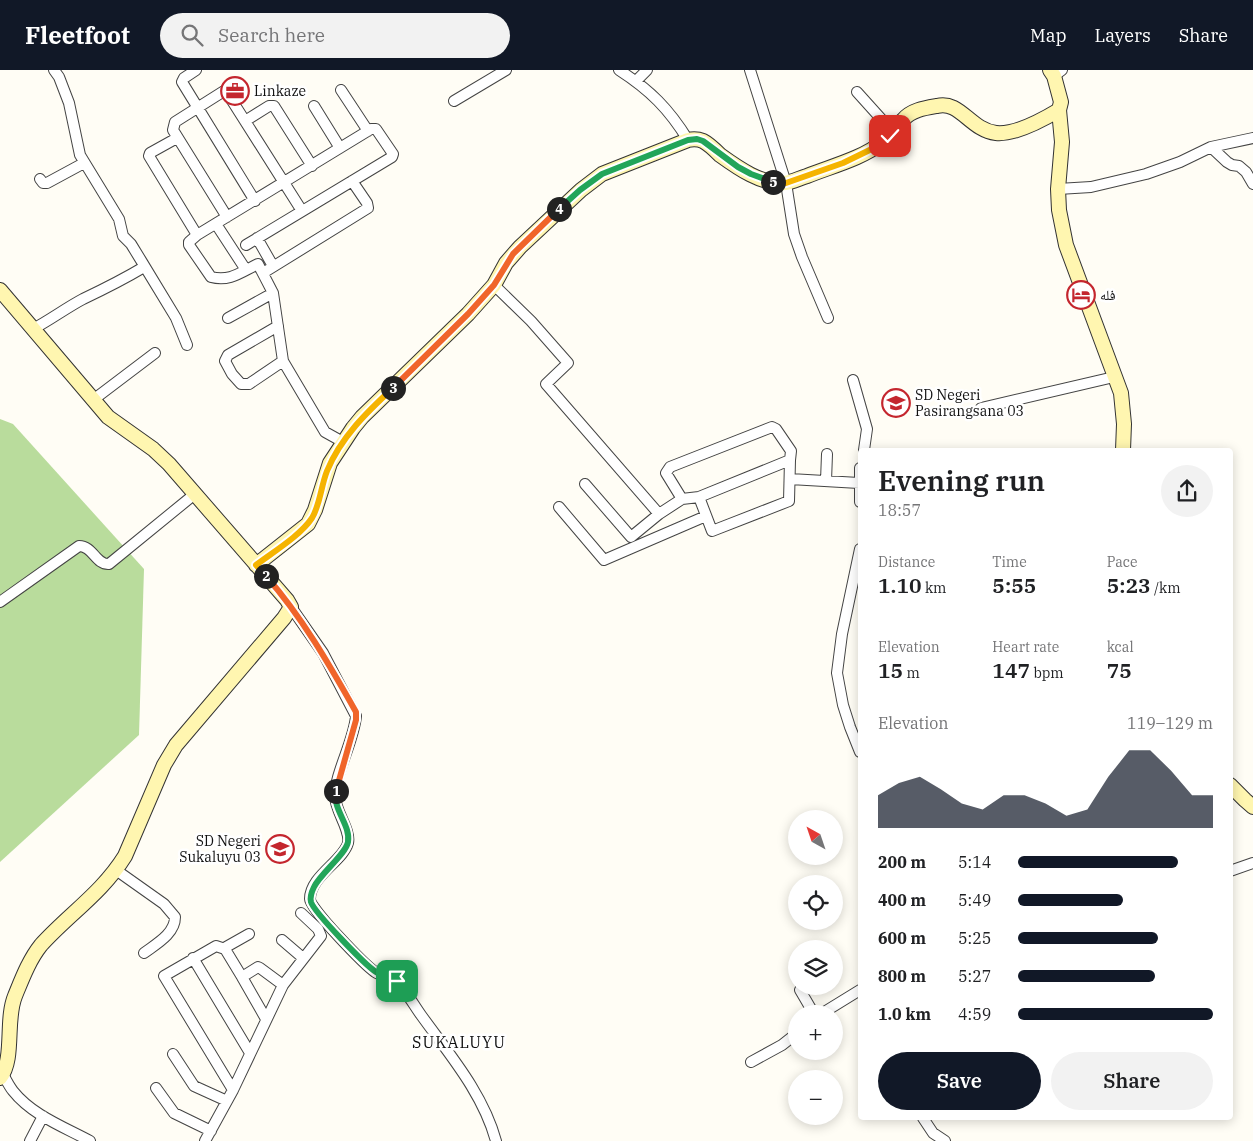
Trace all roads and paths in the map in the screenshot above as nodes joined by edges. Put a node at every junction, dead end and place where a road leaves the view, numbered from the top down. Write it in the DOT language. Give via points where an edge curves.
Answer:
graph roads {
  1 [pos="54,70"];
  2 [pos="196,70"];
  3 [pos="506,70"];
  4 [pos="619,70"];
  5 [pos="647,70"];
  6 [pos="750,70"];
  7 [pos="1055,72"];
  8 [pos="636,80"];
  9 [pos="341,90"];
  10 [pos="856,92"];
  11 [pos="454,101"];
  12 [pos="314,106"];
  13 [pos="198,107"];
  14 [pos="1059,110"];
  15 [pos="245,121"];
  16 [pos="368,131"];
  17 [pos="893,132"];
  18 [pos="177,138"];
  19 [pos="1253,138"];
  20 [pos="688,140"];
  21 [pos="340,148"];
  22 [pos="1211,148"];
  23 [pos="84,163"];
  24 [pos="312,166"];
  25 [pos="40,179"];
  26 [pos="352,181"];
  27 [pos="284,183"];
  28 [pos="786,183"];
  29 [pos="1253,184"];
  30 [pos="1058,190"];
  31 [pos="255,200"];
  32 [pos="302,211"];
  33 [pos="227,218"];
  34 [pos="216,224"];
  35 [pos="197,235"];
  36 [pos="257,238"];
  37 [pos="246,245"];
  38 [pos="274,266"];
  39 [pos="144,267"];
  40 [pos="246,270"];
  41 [pos="263,273"];
  42 [pos="494,285"];
  43 [pos="0,290"];
  44 [pos="273,293"];
  45 [pos="228,318"];
  46 [pos="828,318"];
  47 [pos="278,326"];
  48 [pos="33,330"];
  49 [pos="187,345"];
  50 [pos="155,353"];
  51 [pos="283,361"];
  52 [pos="1114,377"];
  53 [pos="853,380"];
  54 [pos="93,400"];
  55 [pos="981,408"];
  56 [pos="343,442"];
  57 [pos="864,448"];
  58 [pos="1123,448"];
  59 [pos="827,454"];
  60 [pos="790,460"];
  61 [pos="790,479"];
  62 [pos="826,481"];
  63 [pos="858,483"];
  64 [pos="585,484"];
  65 [pos="196,493"];
  66 [pos="699,497"];
  67 [pos="682,499"];
  68 [pos="559,507"];
  69 [pos="659,514"];
  70 [pos="706,516"];
  71 [pos="631,537"];
  72 [pos="624,551"];
  73 [pos="858,558"];
  74 [pos="256,565"];
  75 [pos="0,602"];
  76 [pos="291,607"];
  77 [pos="858,747"];
  78 [pos="1233,788"];
  79 [pos="1253,807"];
  80 [pos="1253,863"];
  81 [pos="116,870"];
  82 [pos="1233,870"];
  83 [pos="301,914"];
  84 [pos="249,934"];
  85 [pos="282,940"];
  86 [pos="225,949"];
  87 [pos="144,953"];
  88 [pos="193,958"];
  89 [pos="303,958"];
  90 [pos="242,977"];
  91 [pos="283,985"];
  92 [pos="858,991"];
  93 [pos="836,1005"];
  94 [pos="266,1019"];
  95 [pos="788,1040"];
  96 [pos="250,1052"];
  97 [pos="173,1054"];
  98 [pos="751,1062"];
  99 [pos="1,1076"];
  100 [pos="156,1088"];
  101 [pos="234,1090"];
  102 [pos="227,1101"];
  103 [pos="43,1116"];
  104 [pos="924,1120"];
  105 [pos="211,1131"];
  106 [pos="30,1141"];
  107 [pos="90,1141"];
  108 [pos="205,1141"];
  109 [pos="496,1141"];
  110 [pos="945,1141"];
  1 -- 23 [label="street" via="70,103"];
  2 -- 13 [label="street" via="182,82"];
  3 -- 11 [label="street"];
  4 -- 8 [label="street"];
  5 -- 8 [label="street"];
  6 -- 28 [label="street"];
  7 -- 14 [label="street" via="1061,102"];
  8 -- 20 [label="street" via="660,101"];
  9 -- 16 [label="street"];
  10 -- 17 [label="street"];
  12 -- 21 [label="street"];
  13 -- 15 [label="street" via="226,91"];
  13 -- 18 [label="street" via="175,122 173,130"];
  13 -- 31 [label="street"];
  14 -- 17 [label="street" via="1002,134 980,128 946,104 909,114"];
  14 -- 30 [label="street" via="1062,142"];
  15 -- 24 [label="street" via="274,106"];
  15 -- 27 [label="street"];
  16 -- 21 [label="street"];
  16 -- 26 [label="street" via="376,129 393,155"];
  17 -- 28 [label="street" via="880,145 856,157"];
  18 -- 33 [label="street"];
  18 -- 35 [label="street" via="150,156"];
  19 -- 22 [label="street"];
  20 -- 28 [label="street" via="703,141 751,174"];
  20 -- 42 [label="street" via="613,169 592,181 513,254"];
  21 -- 24 [label="street"];
  22 -- 29 [label="street" via="1246,172"];
  22 -- 30 [label="street" via="1146,174 1091,187"];
  23 -- 25 [label="street" via="47,183"];
  23 -- 39 [label="street" via="119,219 123,236"];
  24 -- 27 [label="street"];
  26 -- 32 [label="street"];
  26 -- 38 [label="street" via="368,208"];
  27 -- 31 [label="street"];
  27 -- 32 [label="street"];
  28 -- 46 [label="street" via="794,234"];
  30 -- 52 [label="street" via="1066,245"];
  31 -- 33 [label="street"];
  32 -- 36 [label="street"];
  33 -- 34 [label="street"];
  34 -- 35 [label="street"];
  34 -- 40 [label="street"];
  35 -- 40 [label="street" via="189,245 211,277 228,279"];
  36 -- 37 [label="street"];
  36 -- 38 [label="street"];
  38 -- 41 [label="street"];
  39 -- 48 [label="street"];
  39 -- 49 [label="street" via="176,318"];
  40 -- 41 [label="street" via="258,264"];
  41 -- 44 [label="street"];
  42 -- 56 [label="street" via="459,324 362,417"];
  42 -- 69 [label="street" via="568,363 546,384"];
  43 -- 48 [label="street"];
  44 -- 45 [label="street"];
  44 -- 47 [label="street"];
  47 -- 51 [label="street"];
  47 -- 51 [label="street" via="228,355 226,361 241,384 249,384"];
  48 -- 54 [label="street"];
  50 -- 54 [label="street"];
  51 -- 56 [label="street" via="325,432"];
  52 -- 55 [label="street"];
  52 -- 58 [label="street" via="1121,393"];
  53 -- 57 [label="street" via="867,429"];
  54 -- 65 [label="street" via="108,418 161,456"];
  56 -- 74 [label="street" via="326,473 313,517"];
  59 -- 62 [label="street"];
  60 -- 61 [label="street"];
  60 -- 66 [label="street"];
  60 -- 67 [label="street" via="791,451 772,427 670,467 666,473"];
  61 -- 62 [label="street"];
  61 -- 70 [label="street" via="789,501 712,531"];
  62 -- 63 [label="street"];
  64 -- 71 [label="street"];
  65 -- 74 [label="street"];
  65 -- 75 [label="street" via="109,564 104,564 86,547 79,546"];
  66 -- 67 [label="street"];
  66 -- 70 [label="street"];
  67 -- 69 [label="street"];
  68 -- 72 [label="street" via="604,560"];
  69 -- 71 [label="street"];
  70 -- 72 [label="street"];
  71 -- 72 [label="street"];
  73 -- 77 [label="street" via="837,673 845,712"];
  74 -- 76 [label="street"];
  76 -- 81 [label="street" via="176,745"];
  76 -- 109 [label="street" via="323,653 356,712 335,794 348,842 313,888 310,900 338,936 376,972 397,981 467,1078 485,1111"];
  78 -- 79 [label="street"];
  80 -- 82 [label="street"];
  81 -- 87 [label="street" via="164,904 175,918 170,932"];
  81 -- 99 [label="street" via="99,891 41,946 27,968 12,1002 6,1065"];
  83 -- 89 [label="street" via="321,932"];
  84 -- 86 [label="street"];
  85 -- 89 [label="street"];
  86 -- 88 [label="street" via="216,946"];
  86 -- 90 [label="street"];
  88 -- 96 [label="street"];
  88 -- 101 [label="street" via="164,976"];
  89 -- 91 [label="street"];
  90 -- 91 [label="street" via="260,968"];
  90 -- 94 [label="street"];
  91 -- 94 [label="street"];
  92 -- 93 [label="street"];
  94 -- 96 [label="street"];
  95 -- 98 [label="street"];
  96 -- 101 [label="street"];
  97 -- 102 [label="street" via="194,1086"];
  99 -- 103 [label="street" via="14,1092"];
  100 -- 105 [label="street" via="174,1113"];
  101 -- 102 [label="street"];
  102 -- 105 [label="street"];
  103 -- 106 [label="street"];
  103 -- 107 [label="street"];
  104 -- 110 [label="street" via="933,1133"];
  105 -- 108 [label="street"];
}
